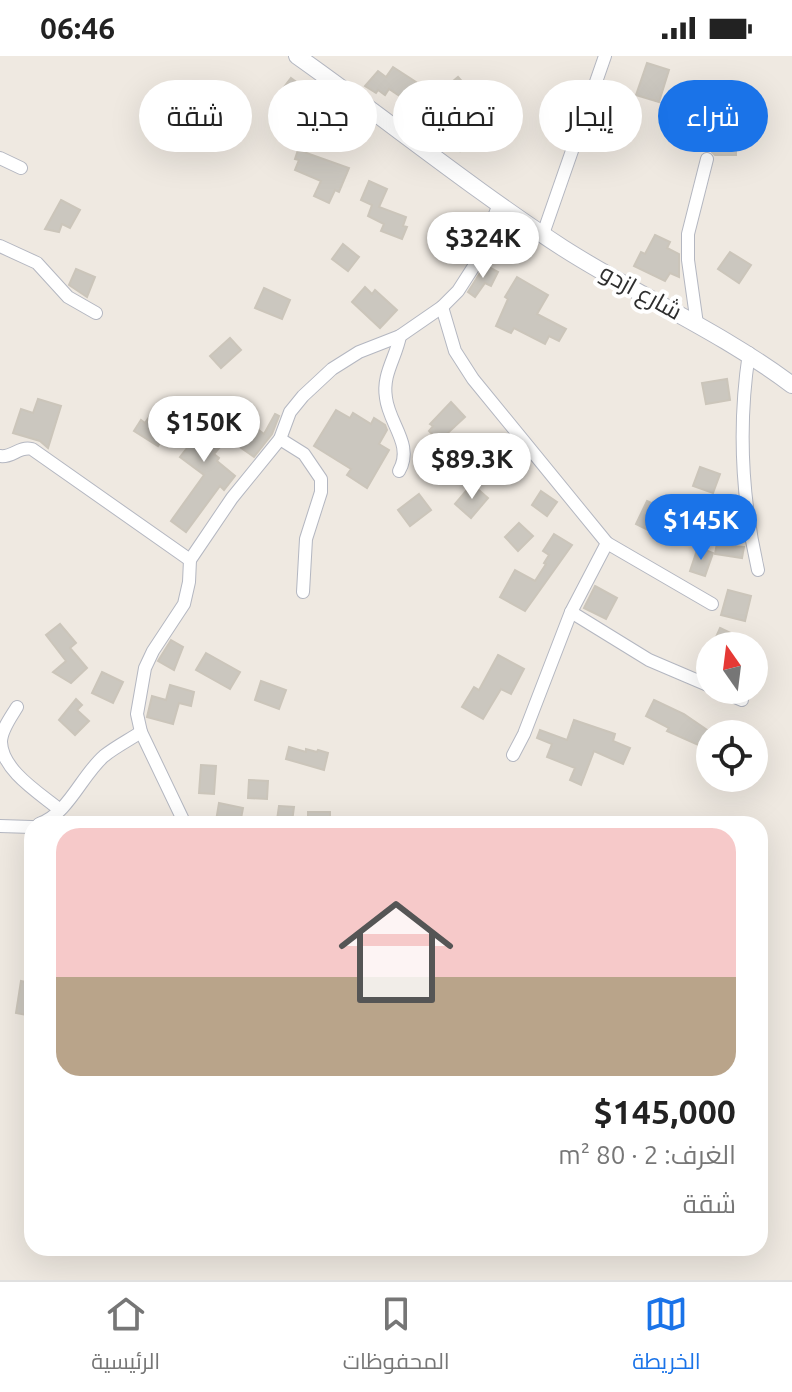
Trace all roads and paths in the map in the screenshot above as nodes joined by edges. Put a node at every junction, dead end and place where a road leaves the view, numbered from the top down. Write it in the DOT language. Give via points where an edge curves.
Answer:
graph roads {
  1 [pos="297,56"];
  2 [pos="605,56"];
  3 [pos="0,158"];
  4 [pos="707,159"];
  5 [pos="21,168"];
  6 [pos="499,204"];
  7 [pos="543,234"];
  8 [pos="0,246"];
  9 [pos="442,307"];
  10 [pos="96,313"];
  11 [pos="697,324"];
  12 [pos="400,336"];
  13 [pos="749,353"];
  14 [pos="792,385"];
  15 [pos="280,439"];
  16 [pos="0,456"];
  17 [pos="399,471"];
  18 [pos="716,529"];
  19 [pos="749,532"];
  20 [pos="607,543"];
  21 [pos="190,560"];
  22 [pos="758,570"];
  23 [pos="303,592"];
  24 [pos="712,604"];
  25 [pos="571,612"];
  26 [pos="696,680"];
  27 [pos="17,707"];
  28 [pos="141,732"];
  29 [pos="513,755"];
  30 [pos="60,810"];
  31 [pos="53,816"];
  32 [pos="181,816"];
  33 [pos="0,826"];
  34 [pos="24,827"];
  1 -- 6 [label="street, شارع ازدو"];
  2 -- 7 [label="street"];
  3 -- 5 [label="street"];
  4 -- 11 [label="street" via="688,234"];
  6 -- 7 [label="street, شارع ازدو"];
  6 -- 9 [label="street" via="476,263"];
  7 -- 11 [label="street, شارع ازدو"];
  8 -- 10 [label="street" via="37,263 68,297"];
  9 -- 12 [label="street"];
  9 -- 20 [label="street" via="455,351 473,379"];
  11 -- 13 [label="street, شارع ازدو"];
  12 -- 15 [label="street" via="332,369 290,412"];
  12 -- 17 [label="street" via="385,386 389,412 404,445 405,461"];
  13 -- 14 [label="street, شارع ازدو"];
  13 -- 19 [label="street" via="742,414"];
  15 -- 21 [label="street"];
  15 -- 23 [label="street" via="304,454 321,479 306,539"];
  16 -- 21 [label="street" via="32,449"];
  18 -- 19 [label="street"];
  19 -- 22 [label="street"];
  20 -- 24 [label="street"];
  20 -- 25 [label="street"];
  21 -- 28 [label="street" via="184,604 145,668 137,714"];
  25 -- 26 [label="street" via="649,660"];
  25 -- 29 [label="street"];
  27 -- 30 [label="street" via="3,731 6,757"];
  28 -- 30 [label="street" via="103,757"];
  28 -- 32 [label="street"];
  30 -- 31 [label="street"];
  33 -- 34 [label="street"];
}
